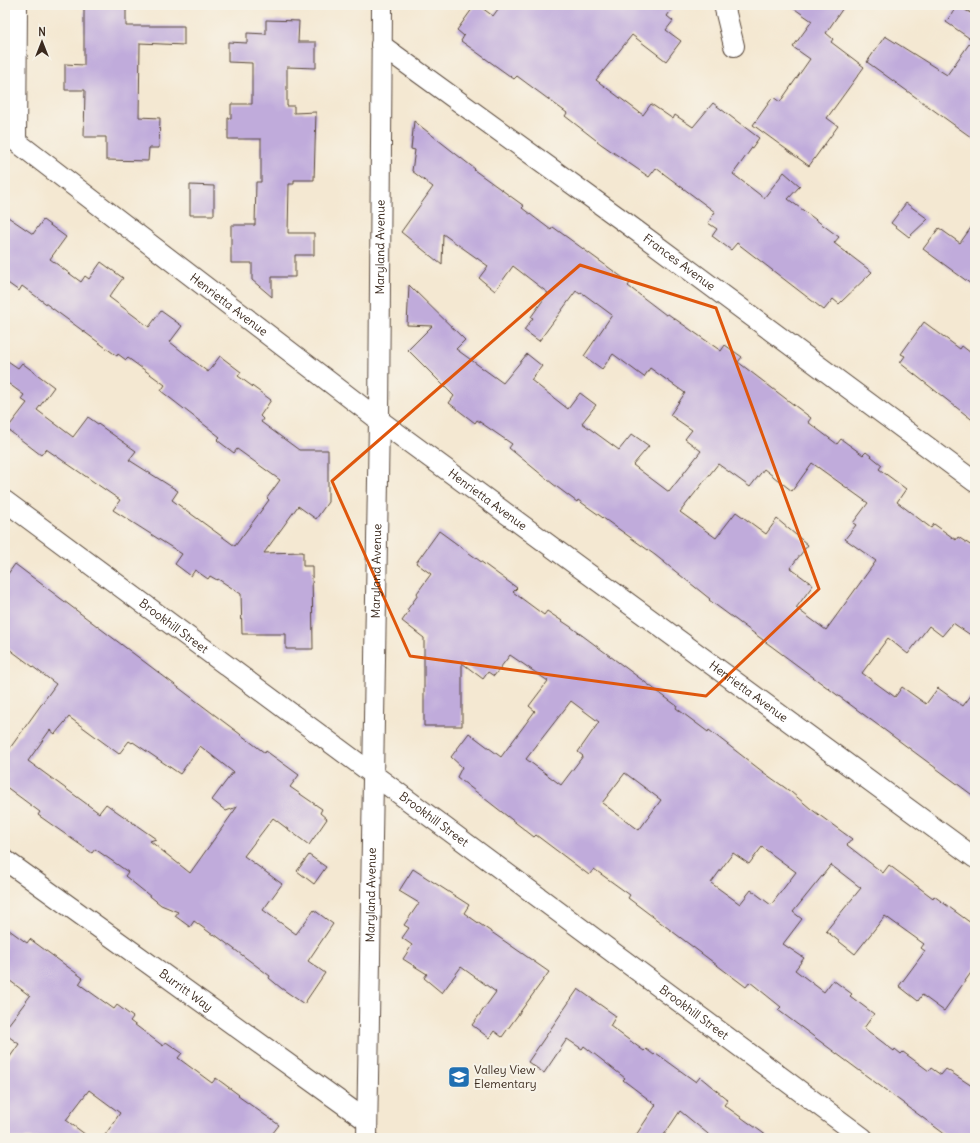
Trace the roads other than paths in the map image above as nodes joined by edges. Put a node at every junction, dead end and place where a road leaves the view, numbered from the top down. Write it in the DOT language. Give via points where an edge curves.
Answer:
graph roads {
  1 [pos="17,5"];
  2 [pos="382,5"];
  3 [pos="724,5"];
  4 [pos="969,5"];
  5 [pos="975,9"];
  6 [pos="382,45"];
  7 [pos="734,46"];
  8 [pos="10,137"];
  9 [pos="379,420"];
  10 [pos="975,482"];
  11 [pos="5,501"];
  12 [pos="373,773"];
  13 [pos="975,858"];
  14 [pos="5,860"];
  15 [pos="367,1129"];
  16 [pos="863,1138"];
  1 -- 8 [label="street"];
  2 -- 6 [label="street, Maryland Avenue"];
  3 -- 7 [label="street"];
  4 -- 5 [label="lane"];
  6 -- 9 [label="street, Maryland Avenue"];
  6 -- 10 [label="street, Frances Avenue"];
  8 -- 9 [label="street, Henrietta Avenue"];
  9 -- 12 [label="street, Maryland Avenue"];
  9 -- 13 [label="street, Henrietta Avenue"];
  11 -- 12 [label="street, Brookhill Street"];
  12 -- 15 [label="street, Maryland Avenue"];
  12 -- 16 [label="street, Brookhill Street"];
  14 -- 15 [label="street, Burritt Way"];
}
